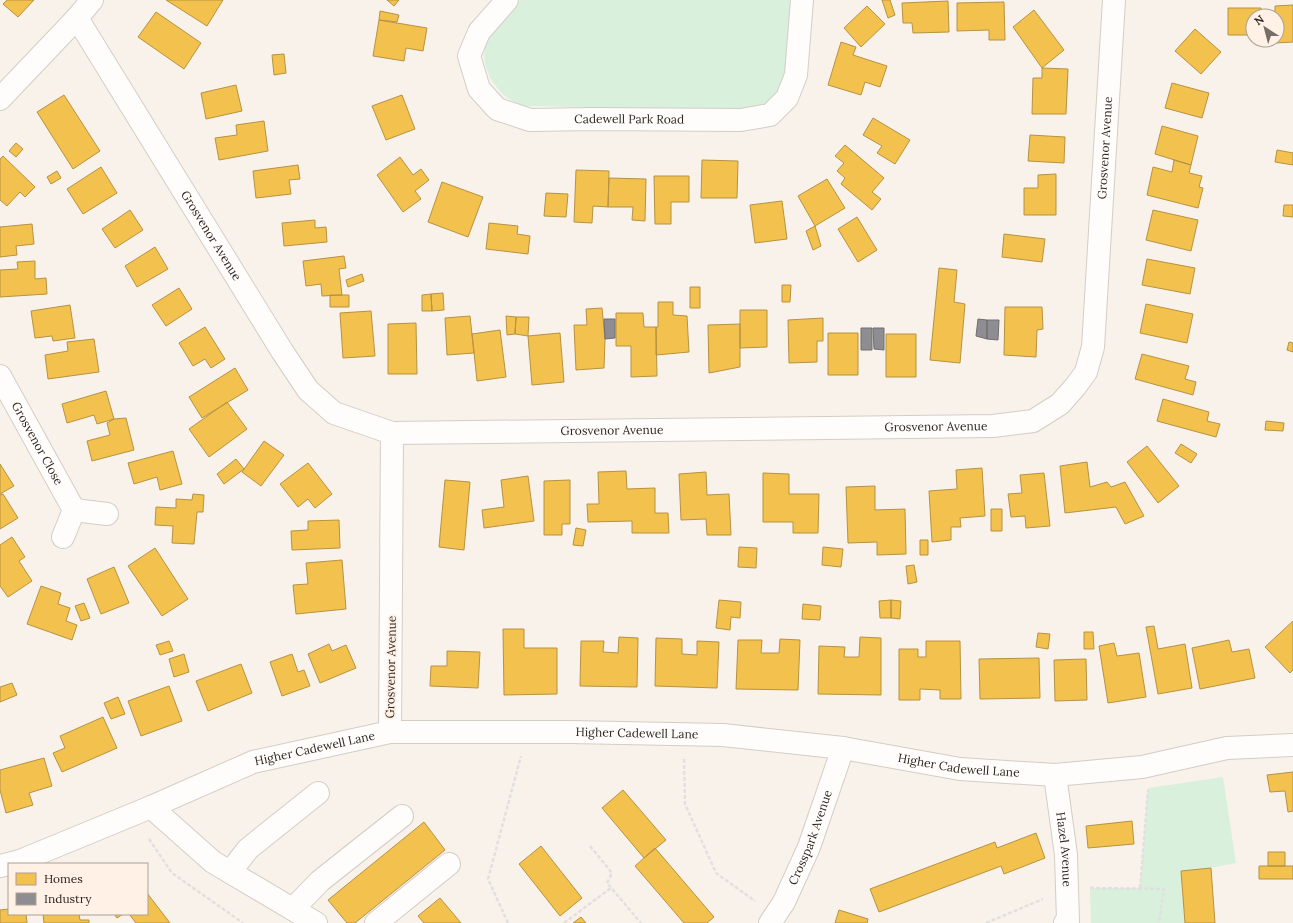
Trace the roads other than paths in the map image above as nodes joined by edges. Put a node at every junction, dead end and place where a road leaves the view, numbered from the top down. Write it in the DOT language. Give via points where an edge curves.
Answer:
graph roads {
  1 [pos="92,0"];
  2 [pos="507,0"];
  3 [pos="802,0"];
  4 [pos="1114,0"];
  5 [pos="77,18"];
  6 [pos="0,99"];
  7 [pos="0,376"];
  8 [pos="392,433"];
  9 [pos="74,510"];
  10 [pos="107,514"];
  11 [pos="63,537"];
  12 [pos="390,732"];
  13 [pos="1293,745"];
  14 [pos="843,748"];
  15 [pos="1055,775"];
  16 [pos="318,794"];
  17 [pos="142,811"];
  18 [pos="402,816"];
  19 [pos="12,863"];
  20 [pos="449,864"];
  21 [pos="230,872"];
  22 [pos="293,909"];
  23 [pos="772,919"];
  24 [pos="316,923"];
  25 [pos="376,923"];
  26 [pos="1065,923"];
  1 -- 5 [label="street"];
  2 -- 3 [label="street, Cadewell Park Road" via="479,32 469,56 478,89 497,109 530,120 741,120 770,115 787,98 796,75"];
  4 -- 8 [label="street, Grosvenor Avenue" via="1093,347 1086,372 1075,387 1060,404 1034,421 992,426"];
  5 -- 6 [label="street"];
  5 -- 8 [label="street, Grosvenor Avenue" via="308,390 334,413"];
  7 -- 9 [label="street, Grosvenor Close"];
  8 -- 12 [label="street, Grosvenor Avenue"];
  9 -- 10 [label="street"];
  9 -- 11 [label="street"];
  12 -- 14 [label="street, Higher Cadewell Lane" via="723,735"];
  12 -- 17 [label="street, Higher Cadewell Lane" via="253,762"];
  13 -- 15 [label="street, Higher Cadewell Lane" via="1227,748 1149,765"];
  14 -- 15 [label="street, Higher Cadewell Lane" via="960,769"];
  14 -- 23 [label="street, Crosspark Avenue" via="809,847 784,902"];
  15 -- 26 [label="street, Hazel Avenue" via="1066,855 1068,921"];
  16 -- 21 [label="street" via="248,849"];
  17 -- 19 [label="street, Higher Cadewell Lane"];
  17 -- 21 [label="street" via="212,862"];
  18 -- 22 [label="street" via="320,881"];
  20 -- 25 [label="street"];
  21 -- 22 [label="street"];
  22 -- 24 [label="street"];
}
